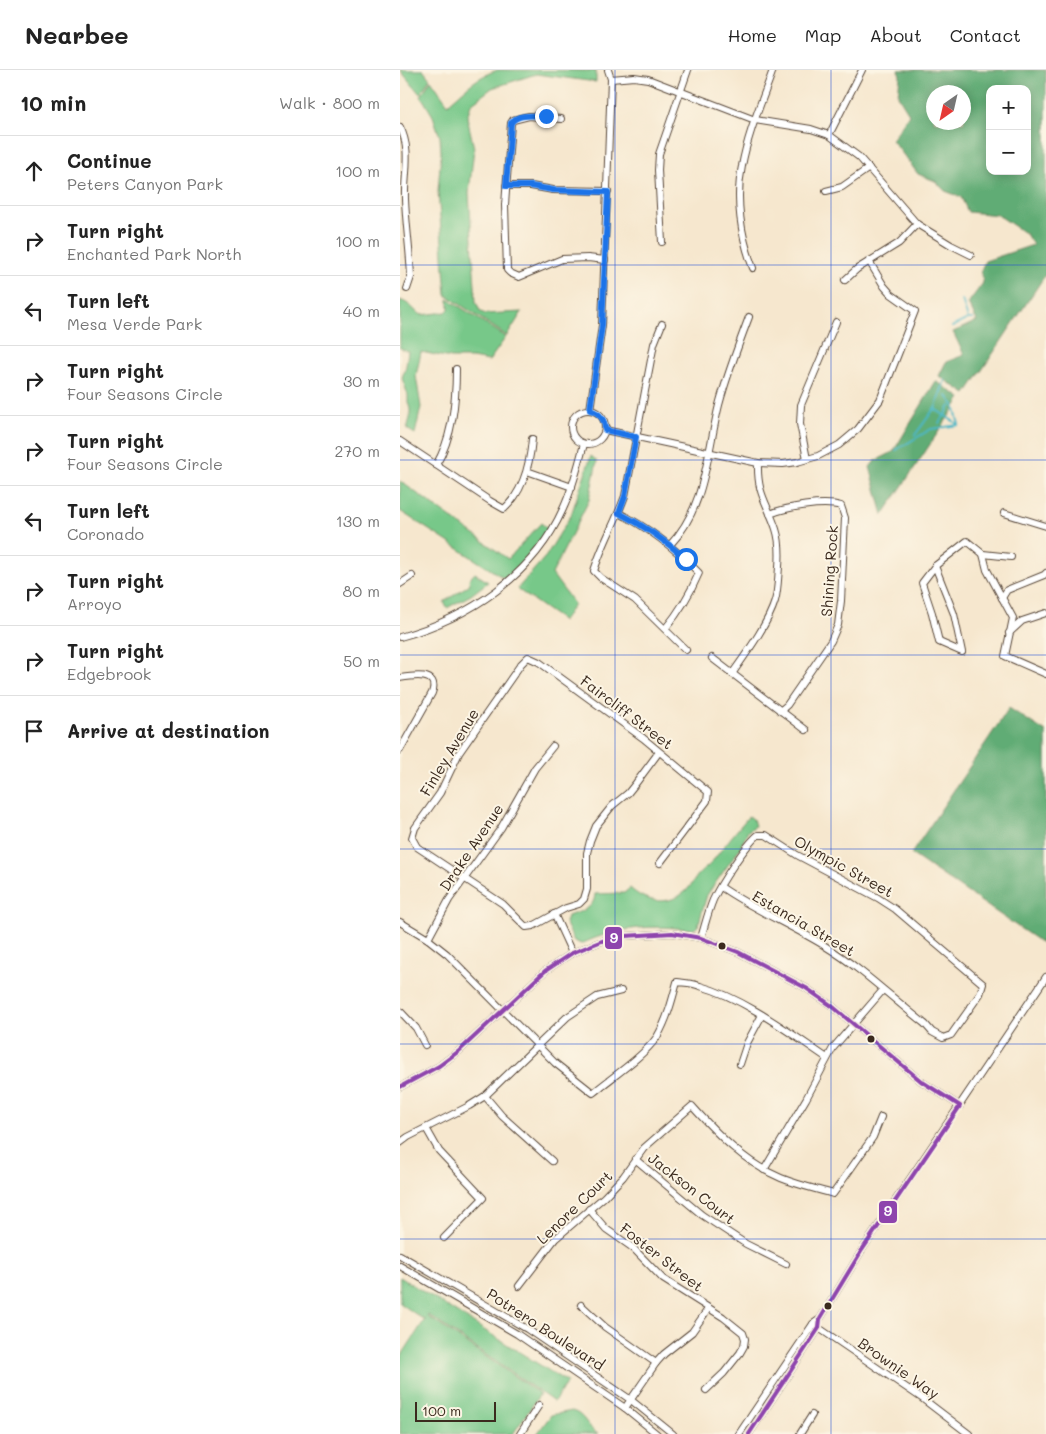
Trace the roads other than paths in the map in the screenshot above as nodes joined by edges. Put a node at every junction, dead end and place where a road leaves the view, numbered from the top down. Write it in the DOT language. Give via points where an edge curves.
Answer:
graph roads {
  1 [pos="608,70"];
  2 [pos="688,70"];
  3 [pos="773,70"];
  4 [pos="862,70"];
  5 [pos="610,80"];
  6 [pos="680,91"];
  7 [pos="560,119"];
  8 [pos="755,120"];
  9 [pos="400,127"];
  10 [pos="829,135"];
  11 [pos="868,168"];
  12 [pos="506,186"];
  13 [pos="826,191"];
  14 [pos="608,192"];
  15 [pos="403,211"];
  16 [pos="917,224"];
  17 [pos="662,242"];
  18 [pos="971,255"];
  19 [pos="605,260"];
  20 [pos="869,261"];
  21 [pos="752,268"];
  22 [pos="845,280"];
  23 [pos="407,289"];
  24 [pos="749,317"];
  25 [pos="836,322"];
  26 [pos="662,324"];
  27 [pos="456,370"];
  28 [pos="590,410"];
  29 [pos="605,430"];
  30 [pos="636,437"];
  31 [pos="532,439"];
  32 [pos="400,441"];
  33 [pos="584,444"];
  34 [pos="709,453"];
  35 [pos="807,459"];
  36 [pos="758,464"];
  37 [pos="436,465"];
  38 [pos="526,471"];
  39 [pos="572,487"];
  40 [pos="1004,512"];
  41 [pos="619,513"];
  42 [pos="770,514"];
  43 [pos="1046,526"];
  44 [pos="670,545"];
  45 [pos="983,554"];
  46 [pos="1011,557"];
  47 [pos="936,566"];
  48 [pos="412,576"];
  49 [pos="1045,576"];
  50 [pos="400,584"];
  51 [pos="1002,598"];
  52 [pos="1046,613"];
  53 [pos="665,629"];
  54 [pos="1008,632"];
  55 [pos="400,637"];
  56 [pos="686,650"];
  57 [pos="528,657"];
  58 [pos="712,658"];
  59 [pos="732,674"];
  60 [pos="1046,674"];
  61 [pos="400,678"];
  62 [pos="780,711"];
  63 [pos="806,730"];
  64 [pos="553,746"];
  65 [pos="400,750"];
  66 [pos="659,752"];
  67 [pos="660,863"];
  68 [pos="464,879"];
  69 [pos="721,887"];
  70 [pos="554,914"];
  71 [pos="400,922"];
  72 [pos="701,938"];
  73 [pos="428,939"];
  74 [pos="572,953"];
  75 [pos="1046,977"];
  76 [pos="883,990"];
  77 [pos="621,991"];
  78 [pos="400,1011"];
  79 [pos="502,1011"];
  80 [pos="762,1016"];
  81 [pos="854,1024"];
  82 [pos="943,1038"];
  83 [pos="425,1045"];
  84 [pos="537,1046"];
  85 [pos="827,1058"];
  86 [pos="740,1064"];
  87 [pos="400,1088"];
  88 [pos="485,1096"];
  89 [pos="960,1106"];
  90 [pos="881,1117"];
  91 [pos="426,1128"];
  92 [pos="400,1143"];
  93 [pos="635,1159"];
  94 [pos="552,1161"];
  95 [pos="764,1170"];
  96 [pos="589,1209"];
  97 [pos="444,1238"];
  98 [pos="400,1255"];
  99 [pos="786,1264"];
  100 [pos="400,1266"];
  101 [pos="519,1286"];
  102 [pos="581,1305"];
  103 [pos="708,1309"];
  104 [pos="816,1326"];
  105 [pos="656,1363"];
  106 [pos="706,1390"];
  107 [pos="631,1400"];
  108 [pos="539,1405"];
  109 [pos="625,1408"];
  110 [pos="812,1416"];
  111 [pos="520,1434"];
  112 [pos="657,1434"];
  113 [pos="672,1434"];
  114 [pos="739,1434"];
  115 [pos="749,1434"];
  116 [pos="800,1434"];
  117 [pos="969,1434"];
  1 -- 5 [label="street"];
  2 -- 6 [label="street"];
  3 -- 8 [label="street"];
  4 -- 10 [label="street"];
  5 -- 6 [label="street" via="634,77"];
  5 -- 14 [label="street"];
  6 -- 8 [label="street"];
  6 -- 17 [label="street" via="659,154"];
  7 -- 12 [label="street" via="529,116 513,120 509,134"];
  8 -- 10 [label="street"];
  8 -- 21 [label="street" via="739,187 742,236"];
  9 -- 15 [label="street" via="407,149"];
  10 -- 11 [label="street" via="846,146"];
  11 -- 13 [label="street" via="842,187"];
  11 -- 16 [label="street"];
  12 -- 14 [label="street"];
  12 -- 19 [label="street" via="506,259 510,273 526,275 562,259"];
  14 -- 19 [label="street"];
  15 -- 23 [label="street" via="412,277"];
  16 -- 18 [label="street"];
  16 -- 20 [label="street" via="899,243"];
  19 -- 28 [label="street" via="602,325"];
  20 -- 22 [label="street"];
  20 -- 35 [label="street" via="884,286 915,311 888,385 874,411 839,445"];
  24 -- 34 [label="street" via="726,380"];
  25 -- 35 [label="street" via="801,405 800,424"];
  26 -- 30 [label="street" via="654,344"];
  27 -- 37 [label="street" via="456,393 448,438"];
  28 -- 29 [label="street" via="603,419"];
  28 -- 33 [label="street" via="574,416 571,427 574,438"];
  29 -- 30 [label="street"];
  29 -- 33 [label="street" via="600,440"];
  30 -- 34 [label="street"];
  30 -- 41 [label="street"];
  31 -- 38 [label="street"];
  32 -- 37 [label="street"];
  33 -- 39 [label="street"];
  34 -- 36 [label="street"];
  34 -- 44 [label="street" via="694,509"];
  35 -- 36 [label="street" via="783,464"];
  36 -- 42 [label="street" via="760,492"];
  37 -- 38 [label="street" via="504,509"];
  38 -- 39 [label="street"];
  39 -- 55 [label="street" via="554,527 516,574 461,614"];
  40 -- 43 [label="street"];
  41 -- 44 [label="street"];
  41 -- 53 [label="street" via="594,571 635,600"];
  42 -- 59 [label="street" via="779,548 775,601"];
  42 -- 62 [label="street, Shining Rock" via="832,503 841,506 845,518 838,625 822,654"];
  44 -- 53 [label="street" via="699,573 690,594"];
  45 -- 46 [label="street"];
  45 -- 47 [label="street" via="967,541"];
  45 -- 51 [label="street" via="987,570"];
  47 -- 47 [label="street" via="922,583 939,642 962,652 954,614"];
  48 -- 50 [label="street"];
  49 -- 51 [label="street" via="1007,590"];
  51 -- 54 [label="street" via="1013,618"];
  52 -- 54 [label="street" via="1022,621"];
  53 -- 56 [label="street"];
  54 -- 60 [label="street" via="1004,656"];
  57 -- 66 [label="street, Faircliff Street" via="612,714"];
  57 -- 68 [label="street, Finley Avenue" via="459,753 440,793 415,828 412,838 417,847"];
  58 -- 59 [label="street"];
  59 -- 62 [label="street"];
  61 -- 65 [label="street" via="418,674 434,685"];
  62 -- 63 [label="street"];
  64 -- 68 [label="street, Drake Avenue" via="535,768 502,828"];
  66 -- 67 [label="street, Faircliff Street" via="708,792 707,801"];
  66 -- 70 [label="street" via="632,788 596,826 587,853 584,899"];
  68 -- 70 [label="street" via="503,904 526,927"];
  68 -- 73 [label="street, Drake Avenue"];
  69 -- 72 [label="street" via="714,898"];
  69 -- 76 [label="street, Estancia Street" via="746,904 822,944"];
  69 -- 82 [label="street, Olympic Street" via="751,841 758,835 766,835 890,905 983,984 980,994 951,1034"];
  70 -- 74 [label="street"];
  71 -- 73 [label="street"];
  72 -- 74 [label="street" via="672,933 625,936"];
  72 -- 81 [label="street" via="774,970 832,1006"];
  73 -- 79 [label="street"];
  74 -- 79 [label="street" via="545,971"];
  75 -- 89 [label="street"];
  76 -- 81 [label="street"];
  76 -- 82 [label="street, Estancia Street"];
  77 -- 84 [label="street" via="586,1004"];
  78 -- 83 [label="street" via="416,1028"];
  79 -- 84 [label="street"];
  79 -- 87 [label="street" via="439,1066"];
  80 -- 84 [label="street" via="719,992 677,982 671,1006 656,1037 593,1093"];
  80 -- 85 [label="street"];
  80 -- 86 [label="street" via="746,1043"];
  81 -- 85 [label="street"];
  81 -- 89 [label="street" via="907,1070"];
  84 -- 88 [label="street"];
  85 -- 95 [label="street"];
  88 -- 91 [label="street"];
  88 -- 94 [label="street" via="502,1116"];
  89 -- 104 [label="street" via="862,1250"];
  90 -- 95 [label="street" via="873,1138 834,1194 800,1185"];
  91 -- 92 [label="street"];
  91 -- 97 [label="street" via="439,1151 483,1198"];
  93 -- 95 [label="street, Lenore Court" via="692,1106 730,1146"];
  93 -- 96 [label="street, Lenore Court" via="614,1187"];
  93 -- 99 [label="street, Jackson Court" via="709,1220"];
  96 -- 101 [label="street, Lenore Court" via="555,1239"];
  96 -- 103 [label="street, Foster Street" via="606,1229 633,1248 663,1279"];
  98 -- 107 [label="street, Potrero Boulevard" via="498,1311"];
  100 -- 109 [label="street, Potrero Boulevard" via="517,1334"];
  102 -- 105 [label="street" via="605,1327"];
  103 -- 105 [label="street" via="692,1332"];
  103 -- 106 [label="street, Foster Street" via="738,1327 745,1339 740,1353"];
  104 -- 114 [label="street"];
  104 -- 115 [label="street"];
  104 -- 117 [label="street, Brownie Way"];
  105 -- 107 [label="street"];
  107 -- 109 [label="street"];
  107 -- 113 [label="street, Potrero Boulevard"];
  108 -- 111 [label="street"];
  109 -- 112 [label="street, Potrero Boulevard"];
  110 -- 116 [label="street"];
}
